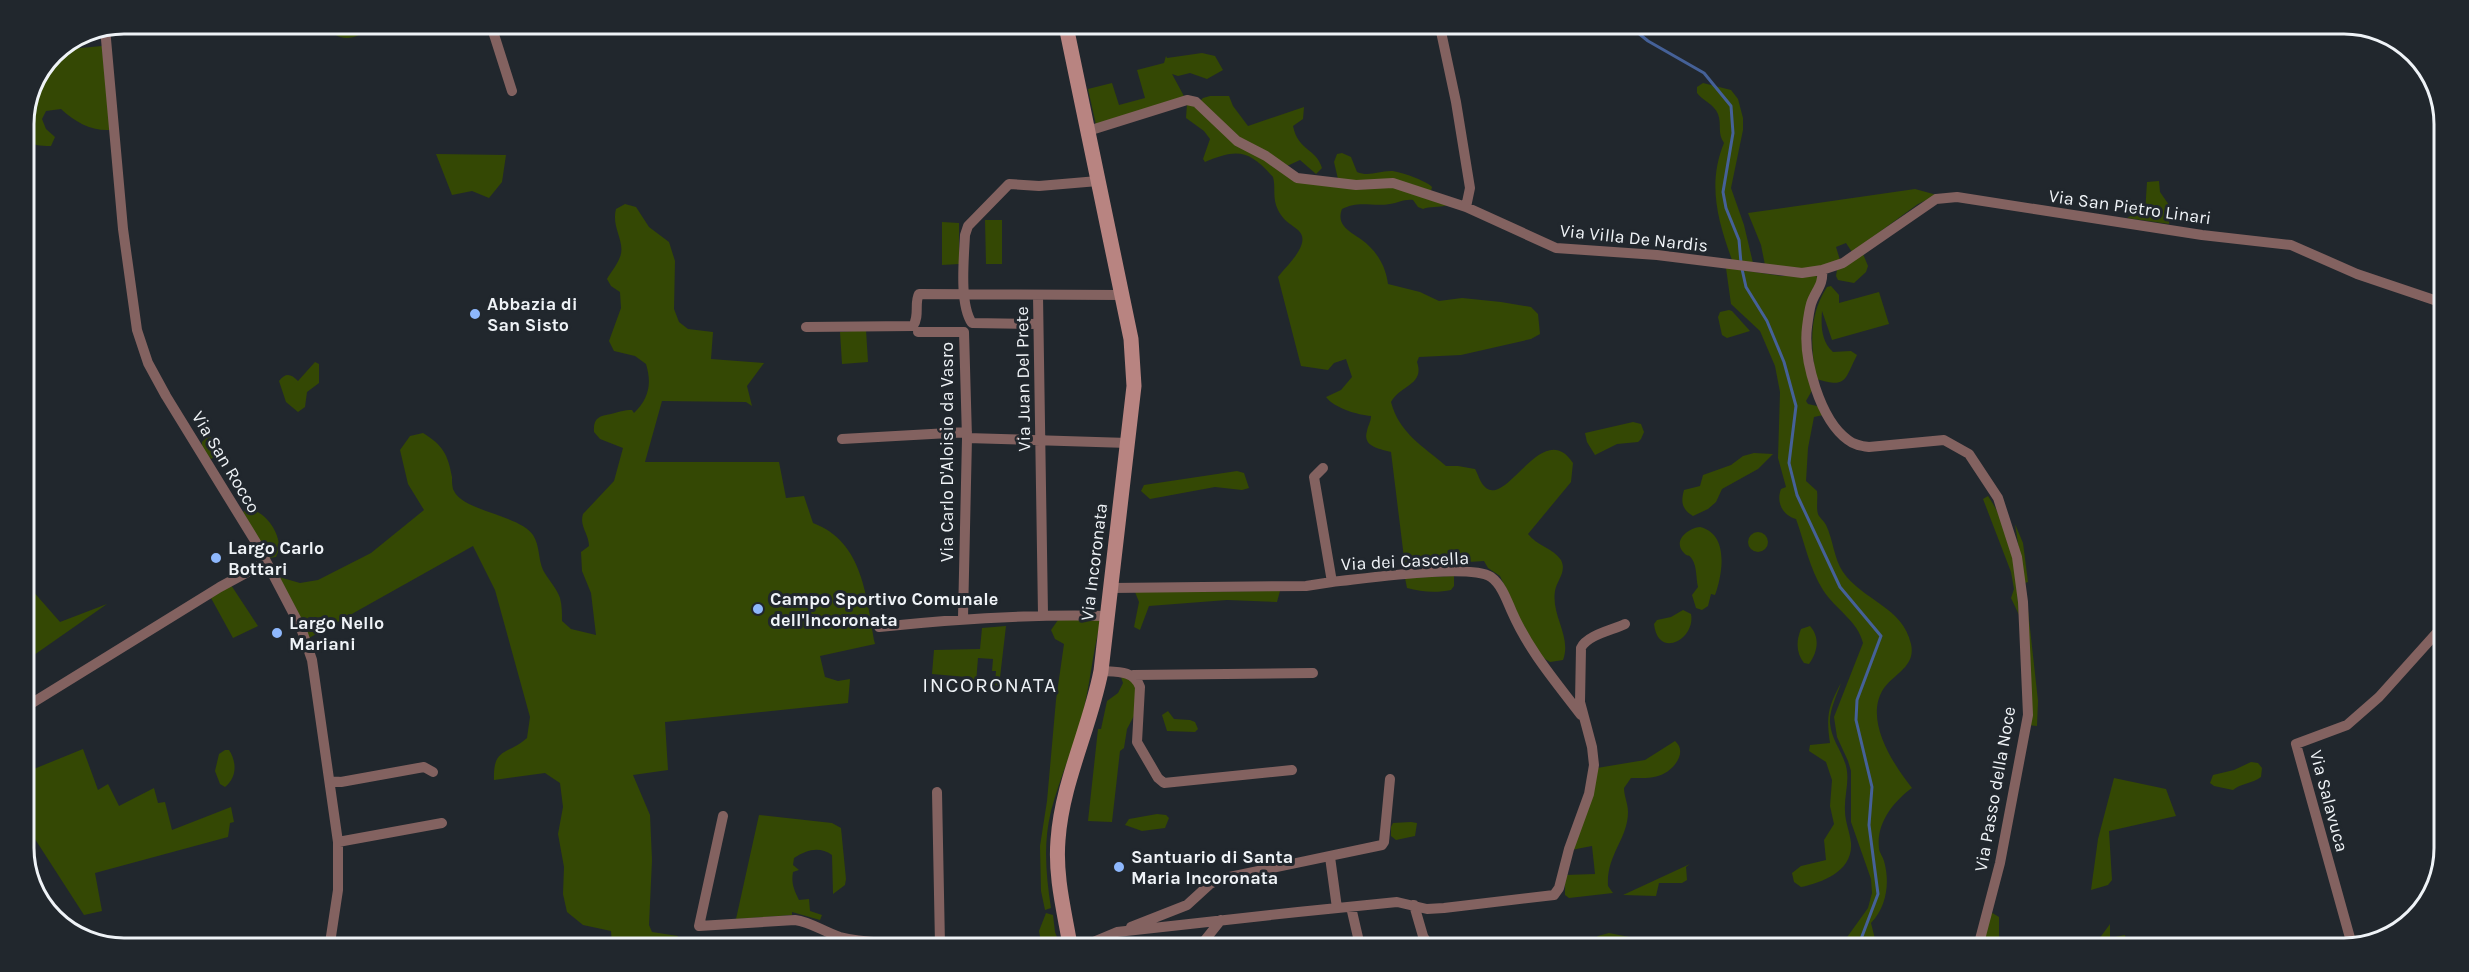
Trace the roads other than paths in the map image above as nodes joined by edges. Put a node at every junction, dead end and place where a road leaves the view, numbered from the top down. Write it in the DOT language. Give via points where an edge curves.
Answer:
graph roads {
  1 [pos="494,34"];
  2 [pos="1068,34"];
  3 [pos="1441,34"];
  4 [pos="106,36"];
  5 [pos="512,91"];
  6 [pos="1088,131"];
  7 [pos="1098,181"];
  8 [pos="1466,207"];
  9 [pos="1822,270"];
  10 [pos="964,293"];
  11 [pos="1122,295"];
  12 [pos="1038,296"];
  13 [pos="2434,300"];
  14 [pos="1038,324"];
  15 [pos="806,327"];
  16 [pos="918,332"];
  17 [pos="967,435"];
  18 [pos="842,439"];
  19 [pos="1040,439"];
  20 [pos="1128,443"];
  21 [pos="1323,468"];
  22 [pos="266,562"];
  23 [pos="1332,582"];
  24 [pos="1111,588"];
  25 [pos="1043,614"];
  26 [pos="1107,616"];
  27 [pos="963,618"];
  28 [pos="1625,624"];
  29 [pos="879,627"];
  30 [pos="2434,636"];
  31 [pos="1101,671"];
  32 [pos="1313,673"];
  33 [pos="1133,675"];
  34 [pos="35,701"];
  35 [pos="1582,716"];
  36 [pos="1292,770"];
  37 [pos="433,772"];
  38 [pos="1390,779"];
  39 [pos="330,782"];
  40 [pos="937,792"];
  41 [pos="723,816"];
  42 [pos="442,823"];
  43 [pos="338,842"];
  44 [pos="1330,857"];
  45 [pos="1414,905"];
  46 [pos="1351,907"];
  47 [pos="1337,908"];
  48 [pos="1221,920"];
  49 [pos="1117,932"];
  50 [pos="331,938"];
  51 [pos="848,938"];
  52 [pos="940,938"];
  53 [pos="1069,938"];
  54 [pos="1107,938"];
  55 [pos="1207,938"];
  56 [pos="1358,938"];
  57 [pos="1424,938"];
  58 [pos="1980,938"];
  59 [pos="2350,938"];
  1 -- 5 [label="street"];
  2 -- 6 [label="main road, Via Incoronata"];
  3 -- 8 [label="street" via="1470,188"];
  4 -- 22 [label="street, Via San Rocco" via="123,228 137,330 148,363 166,396"];
  6 -- 7 [label="main road, Via Incoronata"];
  6 -- 8 [label="street, Via Villa De Nardis" via="1187,100 1196,102 1237,141 1297,178 1356,185 1393,183"];
  7 -- 10 [label="street" via="1005,186 968,226"];
  7 -- 11 [label="main road, Via Incoronata"];
  8 -- 9 [label="street, Via Villa De Nardis" via="1556,248 1657,255 1802,273"];
  9 -- 13 [label="street, Via San Pietro Linari" via="1843,263 1936,199 1957,196 2202,235 2291,245 2357,274"];
  9 -- 58 [label="street, Via Passo della Noce" via="1823,282 1810,311 1807,345 1815,386 1833,423 1859,446 1944,440 1969,454 1998,498 2017,557 2028,715 2000,863"];
  10 -- 12 [label="street, Via Juan Del Prete"];
  10 -- 14 [label="street" via="966,315 972,323"];
  10 -- 15 [label="street, Via Juan Del Prete" via="919,294 913,326"];
  11 -- 12 [label="street"];
  11 -- 20 [label="main road, Via Incoronata" via="1131,339 1134,386"];
  12 -- 14 [label="street, Via Juan Del Prete"];
  14 -- 19 [label="street, Via Juan Del Prete"];
  16 -- 17 [label="street, Via Carlo D'Aloisio da Vasro" via="964,332"];
  17 -- 18 [label="street"];
  17 -- 19 [label="street"];
  17 -- 27 [label="street, Via Carlo D'Aloisio da Vasro"];
  19 -- 20 [label="street"];
  19 -- 25 [label="street, Via Juan Del Prete"];
  20 -- 24 [label="main road, Via Incoronata"];
  21 -- 23 [label="street, Via dei Cascella" via="1314,477"];
  22 -- 34 [label="street"];
  22 -- 39 [label="street, Via San Rocco" via="301,628 312,660"];
  23 -- 24 [label="street, Via dei Cascella" via="1306,586"];
  23 -- 35 [label="street, Via dei Cascella" via="1428,573 1490,576 1506,599 1528,646"];
  24 -- 26 [label="main road, Via Incoronata"];
  25 -- 26 [label="street"];
  25 -- 27 [label="street"];
  26 -- 31 [label="main road, Via Incoronata"];
  27 -- 29 [label="street"];
  28 -- 35 [label="street" via="1583,643"];
  30 -- 59 [label="street, Via Salavuca" via="2379,698 2348,725 2296,744"];
  31 -- 33 [label="street"];
  31 -- 53 [label="main road, Via Incoronata" via="1058,839 1059,881"];
  32 -- 33 [label="street"];
  33 -- 36 [label="street" via="1140,687 1137,742 1164,783"];
  35 -- 45 [label="street" via="1592,747 1592,780 1554,895 1444,908"];
  37 -- 39 [label="street" via="424,767"];
  38 -- 44 [label="street" via="1382,845"];
  39 -- 43 [label="street, Via San Rocco"];
  40 -- 52 [label="street"];
  41 -- 51 [label="street" via="699,926 795,920"];
  42 -- 43 [label="street"];
  43 -- 50 [label="street, Via San Rocco" via="338,890"];
  44 -- 47 [label="street"];
  44 -- 49 [label="street" via="1220,879 1187,905"];
  45 -- 46 [label="street" via="1397,902"];
  45 -- 57 [label="street"];
  46 -- 47 [label="street"];
  46 -- 56 [label="street"];
  47 -- 48 [label="street"];
  48 -- 49 [label="street"];
  48 -- 55 [label="street"];
  49 -- 54 [label="street"];
}
